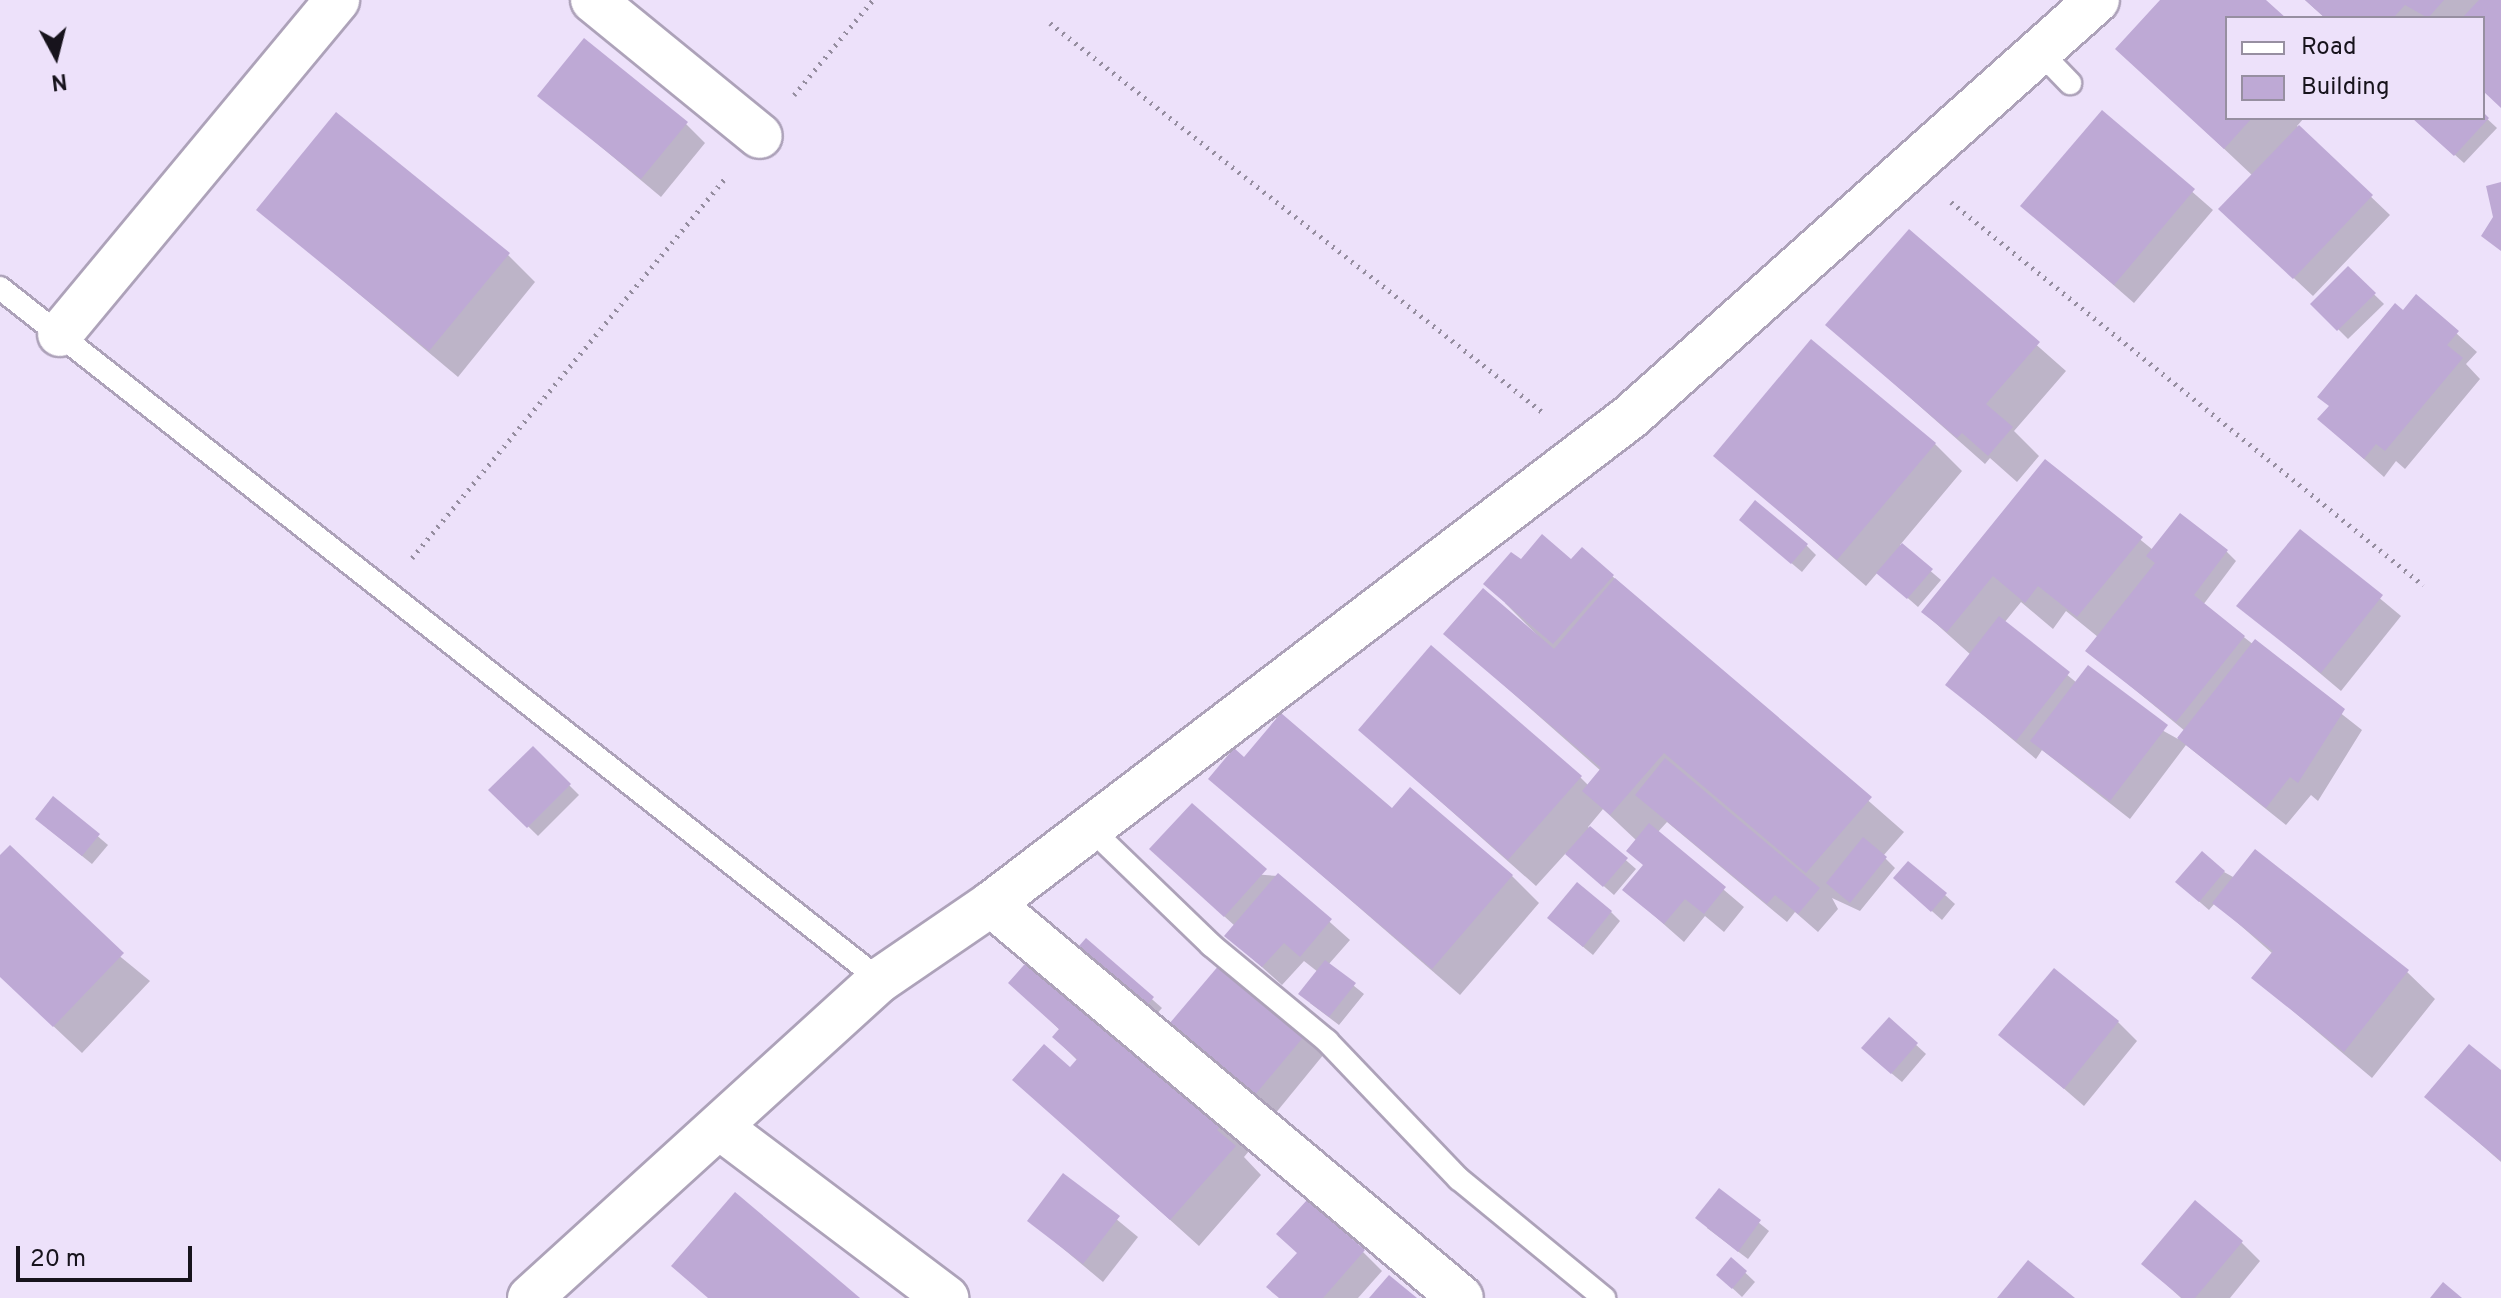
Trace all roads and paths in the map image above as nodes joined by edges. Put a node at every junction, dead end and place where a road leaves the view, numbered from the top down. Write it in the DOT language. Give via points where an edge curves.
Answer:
graph roads {
  1 [pos="337,0"];
  2 [pos="593,0"];
  3 [pos="873,0"];
  4 [pos="2097,0"];
  5 [pos="1050,23"];
  6 [pos="760,136"];
  7 [pos="1907,166"];
  8 [pos="0,288"];
  9 [pos="60,334"];
  10 [pos="1586,447"];
  11 [pos="2423,585"];
  12 [pos="388,586"];
  13 [pos="1089,827"];
  14 [pos="991,904"];
  15 [pos="880,980"];
  16 [pos="722,1129"];
  17 [pos="530,1298"];
  18 [pos="946,1298"];
  19 [pos="1461,1298"];
  20 [pos="1604,1298"];
  1 -- 9 [label="street"];
  2 -- 6 [label="street"];
  3 -- 6 [label="path"];
  4 -- 7 [label="street" via="2056,68"];
  5 -- 10 [label="path"];
  6 -- 12 [label="path"];
  7 -- 10 [label="street" via="1630,417"];
  7 -- 11 [label="path" via="2154,373"];
  8 -- 9 [label="lane"];
  9 -- 12 [label="lane"];
  10 -- 13 [label="street"];
  12 -- 15 [label="lane"];
  13 -- 14 [label="street"];
  13 -- 20 [label="lane" via="1211,945 1327,1041 1459,1179"];
  14 -- 15 [label="street"];
  14 -- 19 [label="street"];
  15 -- 16 [label="street"];
  16 -- 17 [label="street"];
  16 -- 18 [label="street"];
}
